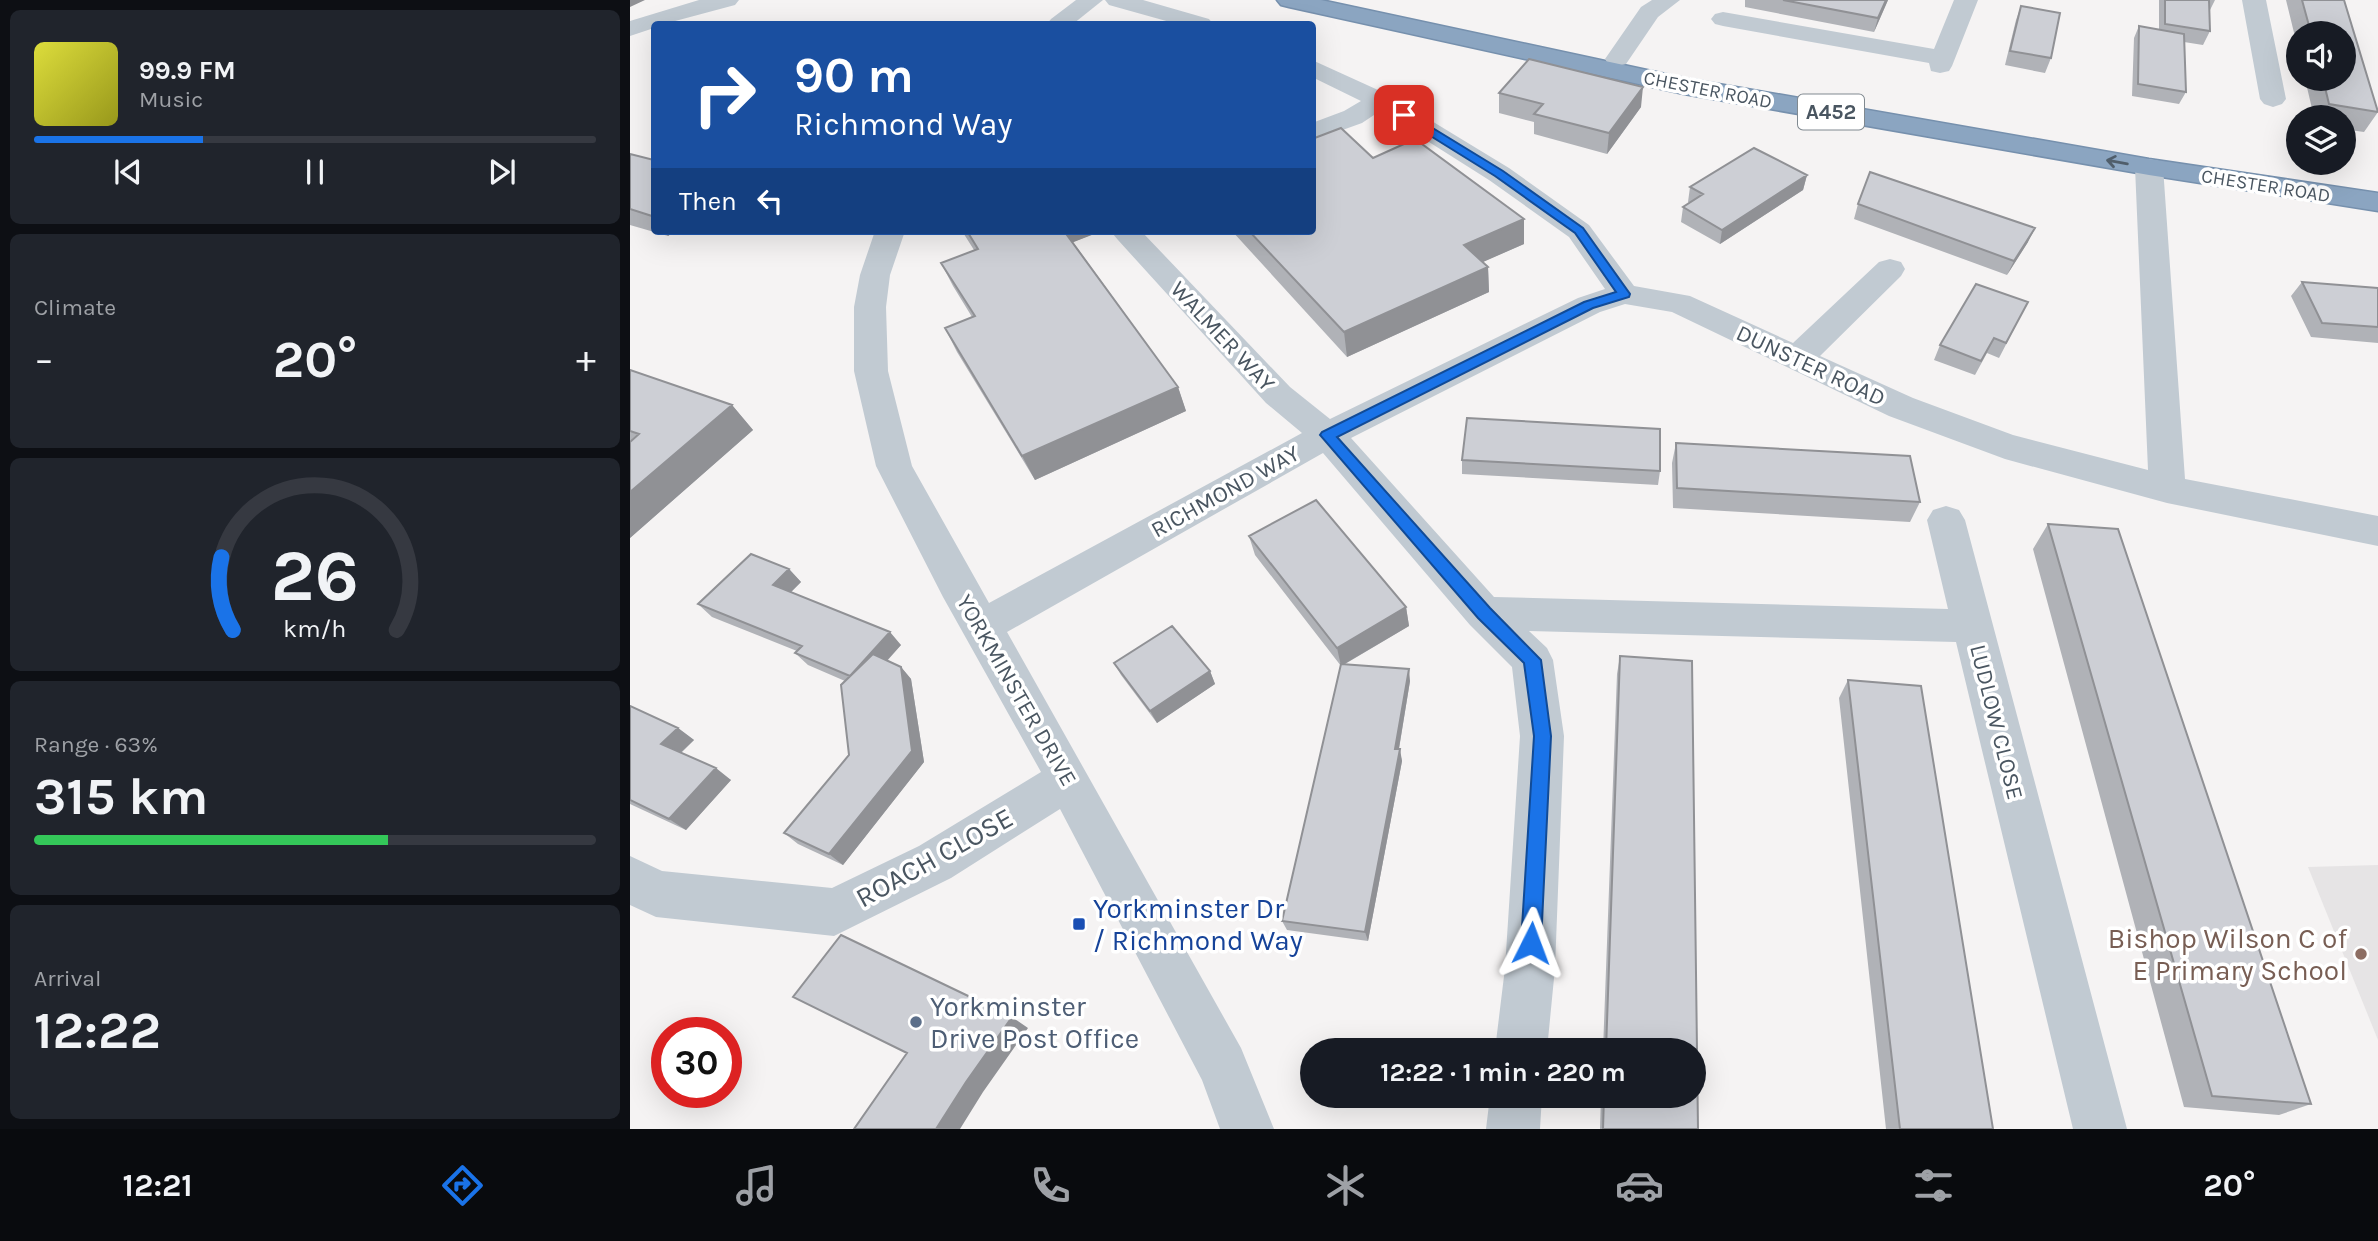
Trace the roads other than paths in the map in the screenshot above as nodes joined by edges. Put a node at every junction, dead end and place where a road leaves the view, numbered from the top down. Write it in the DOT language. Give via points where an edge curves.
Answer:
graph roads {
  1 [pos="727,0"];
  2 [pos="1091,0"];
  3 [pos="1289,0"];
  4 [pos="1350,0"];
  5 [pos="1668,0"];
  6 [pos="1966,0"];
  7 [pos="2254,0"];
  8 [pos="1125,2"];
  9 [pos="1723,19"];
  10 [pos="1064,20"];
  11 [pos="651,21"];
  12 [pos="652,21"];
  13 [pos="1191,21"];
  14 [pos="630,29"];
  15 [pos="1617,59"];
  16 [pos="1316,69"];
  17 [pos="2273,99"];
  18 [pos="1380,100"];
  19 [pos="1316,131"];
  20 [pos="2149,167"];
  21 [pos="2378,177"];
  22 [pos="2378,202"];
  23 [pos="889,235"];
  24 [pos="1129,235"];
  25 [pos="1890,269"];
  26 [pos="1624,294"];
  27 [pos="1797,359"];
  28 [pos="1327,435"];
  29 [pos="2167,489"];
  30 [pos="1946,520"];
  31 [pos="2378,531"];
  32 [pos="1484,613"];
  33 [pos="982,626"];
  34 [pos="1972,626"];
  35 [pos="1068,779"];
  36 [pos="630,879"];
  37 [pos="1522,1038"];
  38 [pos="1515,1108"];
  39 [pos="1247,1129"];
  40 [pos="1513,1129"];
  41 [pos="2100,1129"];
  1 -- 12 [label="street"];
  2 -- 10 [label="street"];
  20 -- 3 [label="highway, CHESTER ROAD / A452, one-way" via="1684,86"];
  4 -- 15 [label="highway, CHESTER ROAD / A452"];
  5 -- 15 [label="street" via="1649,12"];
  6 -- 9 [label="street" via="1941,62"];
  7 -- 17 [label="street"];
  8 -- 13 [label="street"];
  11 -- 14 [label="street"];
  15 -- 21 [label="highway, CHESTER ROAD / A452"];
  16 -- 18 [label="street"];
  18 -- 19 [label="street"];
  18 -- 26 [label="street" via="1499,174 1579,231"];
  20 -- 22 [label="highway, CHESTER ROAD / A452"];
  20 -- 29 [label="street"];
  23 -- 33 [label="street, YORKMINSTER DRIVE" via="870,307 871,371 894,466"];
  24 -- 28 [label="street, WALMER WAY" via="1278,395"];
  25 -- 27 [label="street"];
  26 -- 27 [label="street, DUNSTER ROAD" via="1679,303"];
  26 -- 28 [label="street, RICHMOND WAY" via="1589,305"];
  27 -- 29 [label="street, DUNSTER ROAD" via="1901,407 2005,446"];
  28 -- 32 [label="street, WALMER WAY"];
  28 -- 33 [label="street, RICHMOND WAY"];
  29 -- 31 [label="street, DUNSTER ROAD"];
  30 -- 34 [label="street"];
  32 -- 34 [label="street, LUDLOW CLOSE"];
  32 -- 37 [label="street, WALMER WAY" via="1532,660 1542,736"];
  33 -- 35 [label="street, YORKMINSTER DRIVE"];
  34 -- 41 [label="street, LUDLOW CLOSE"];
  35 -- 36 [label="street, ROACH CLOSE" via="935,862 834,912 656,894"];
  35 -- 39 [label="street, YORKMINSTER DRIVE" via="1223,1066"];
  38 -- 40 [label="street"];
}
